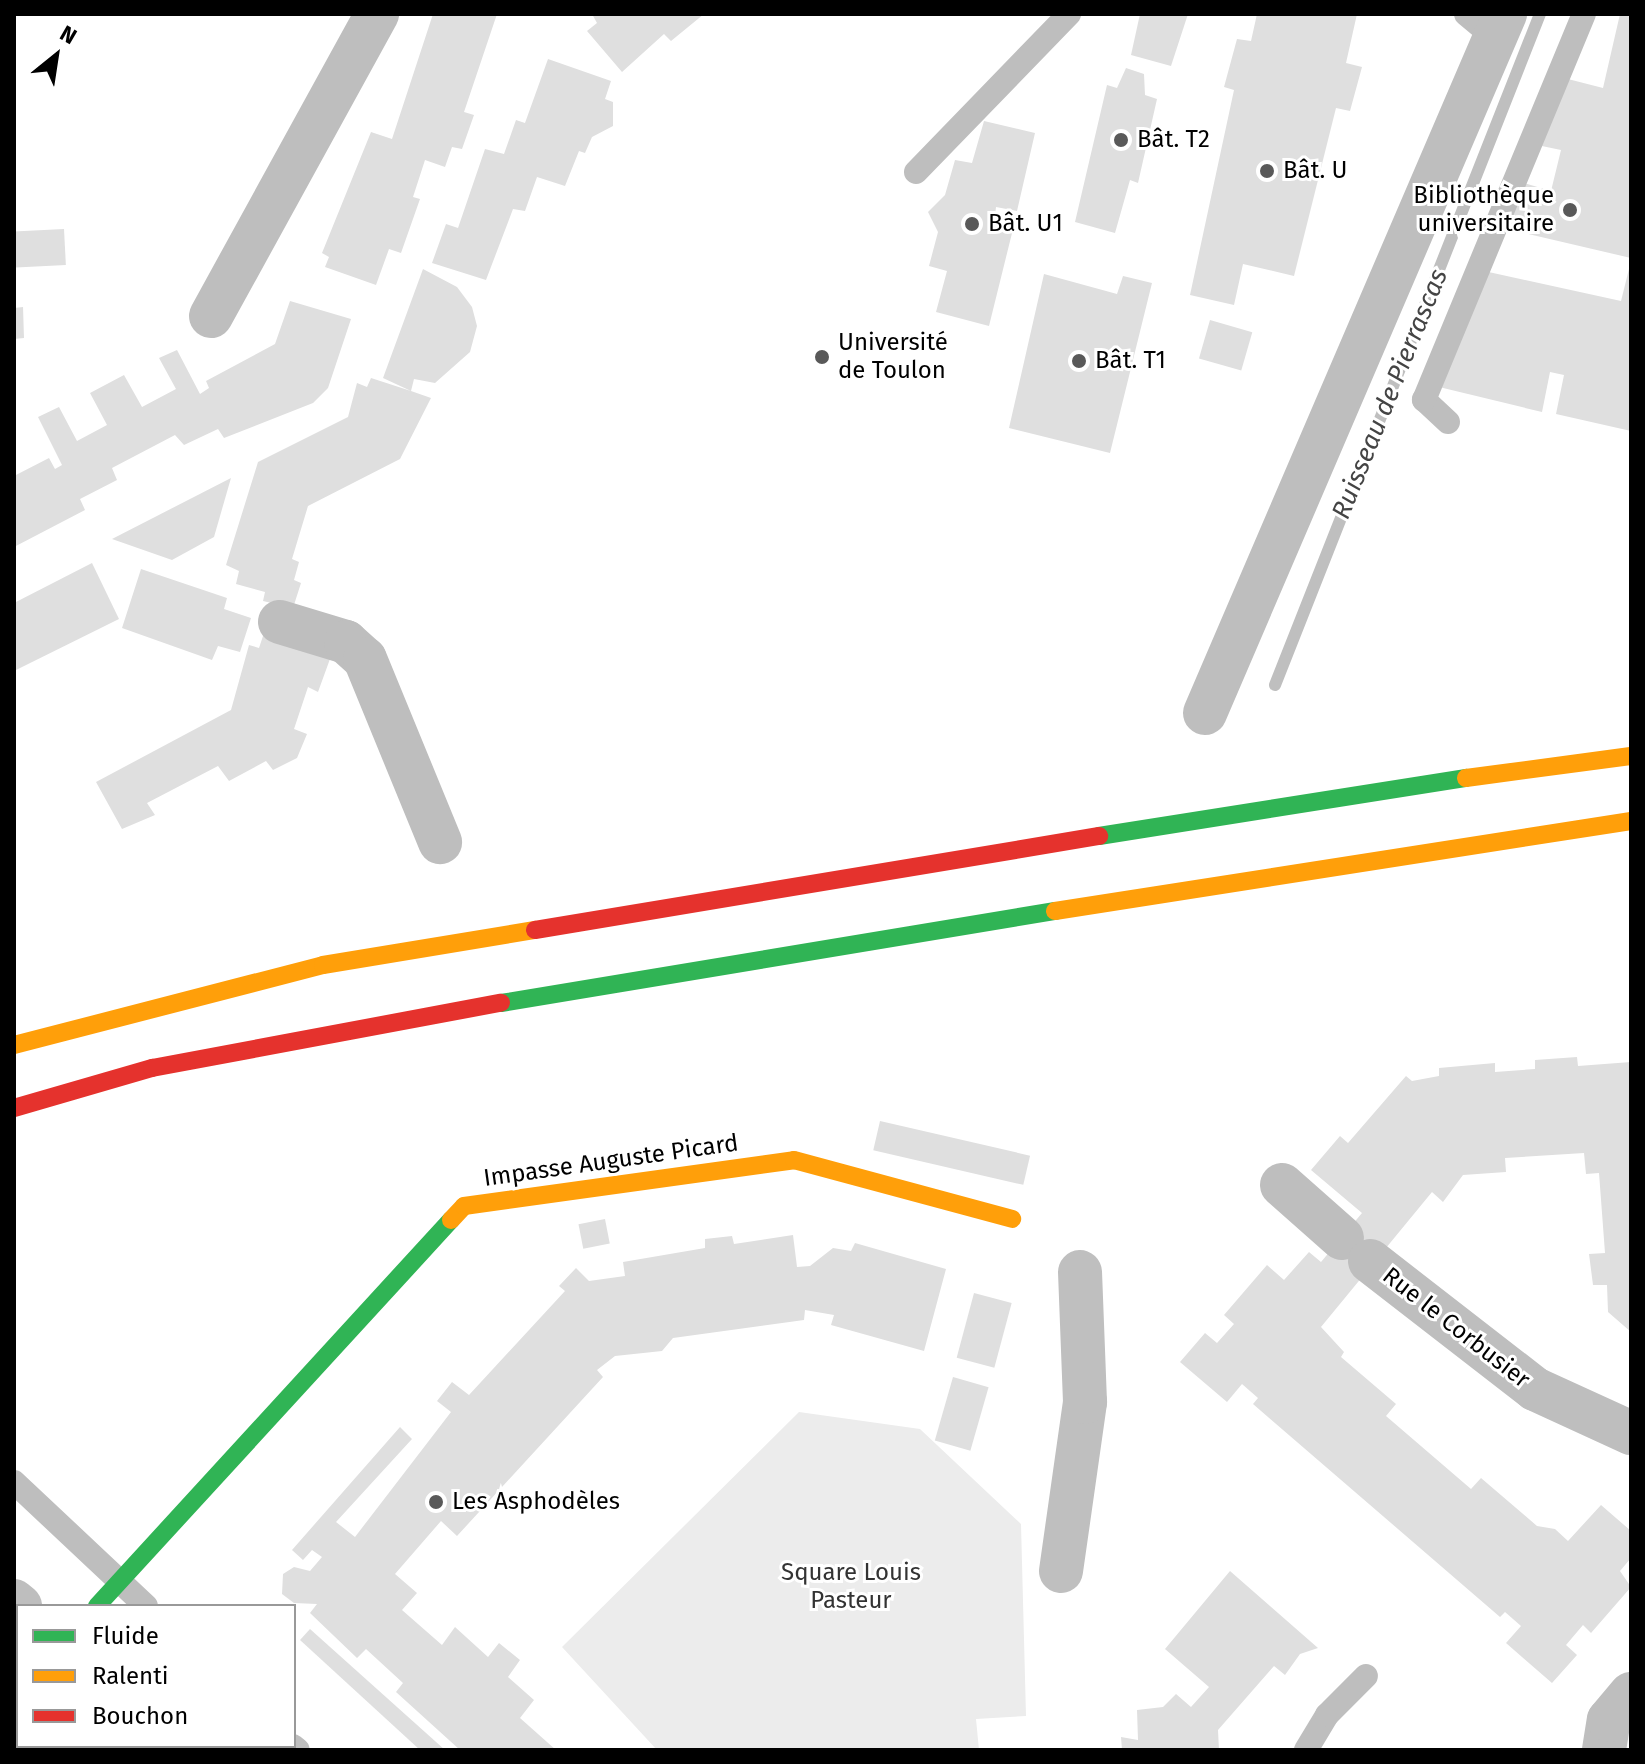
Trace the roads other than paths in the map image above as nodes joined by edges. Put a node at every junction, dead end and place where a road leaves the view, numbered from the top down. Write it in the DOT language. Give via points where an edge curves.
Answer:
graph roads {
  1 [pos="377,14"];
  2 [pos="1069,14"];
  3 [pos="1584,14"];
  4 [pos="1488,22"];
  5 [pos="916,172"];
  6 [pos="211,316"];
  7 [pos="1448,422"];
  8 [pos="280,622"];
  9 [pos="1205,713"];
  10 [pos="1631,756"];
  11 [pos="1631,821"];
  12 [pos="440,842"];
  13 [pos="14,1045"];
  14 [pos="14,1108"];
  15 [pos="1282,1185"];
  16 [pos="1012,1219"];
  17 [pos="1631,1433"];
  18 [pos="14,1482"];
  19 [pos="120,1581"];
  20 [pos="99,1604"];
  21 [pos="144,1604"];
  22 [pos="1366,1676"];
  23 [pos="1631,1694"];
  24 [pos="1306,1750"];
  25 [pos="1604,1750"];
  1 -- 6 [label="street"];
  2 -- 5 [label="lane"];
  3 -- 7 [label="lane" via="1424,400"];
  4 -- 9 [label="street"];
  8 -- 12 [label="street" via="346,642 365,659"];
  10 -- 13 [label="main road" via="1387,788 323,965"];
  11 -- 14 [label="main road" via="1517,834 321,1033 152,1068"];
  15 -- 17 [label="street, Rue le Corbusier" via="1535,1389"];
  16 -- 19 [label="main road, Impasse Auguste Picard" via="794,1160 464,1206"];
  18 -- 19 [label="lane"];
  19 -- 20 [label="main road, Impasse Auguste Picard"];
  19 -- 21 [label="lane"];
  22 -- 24 [label="lane" via="1327,1715"];
  23 -- 25 [label="street" via="1609,1720"];
}
